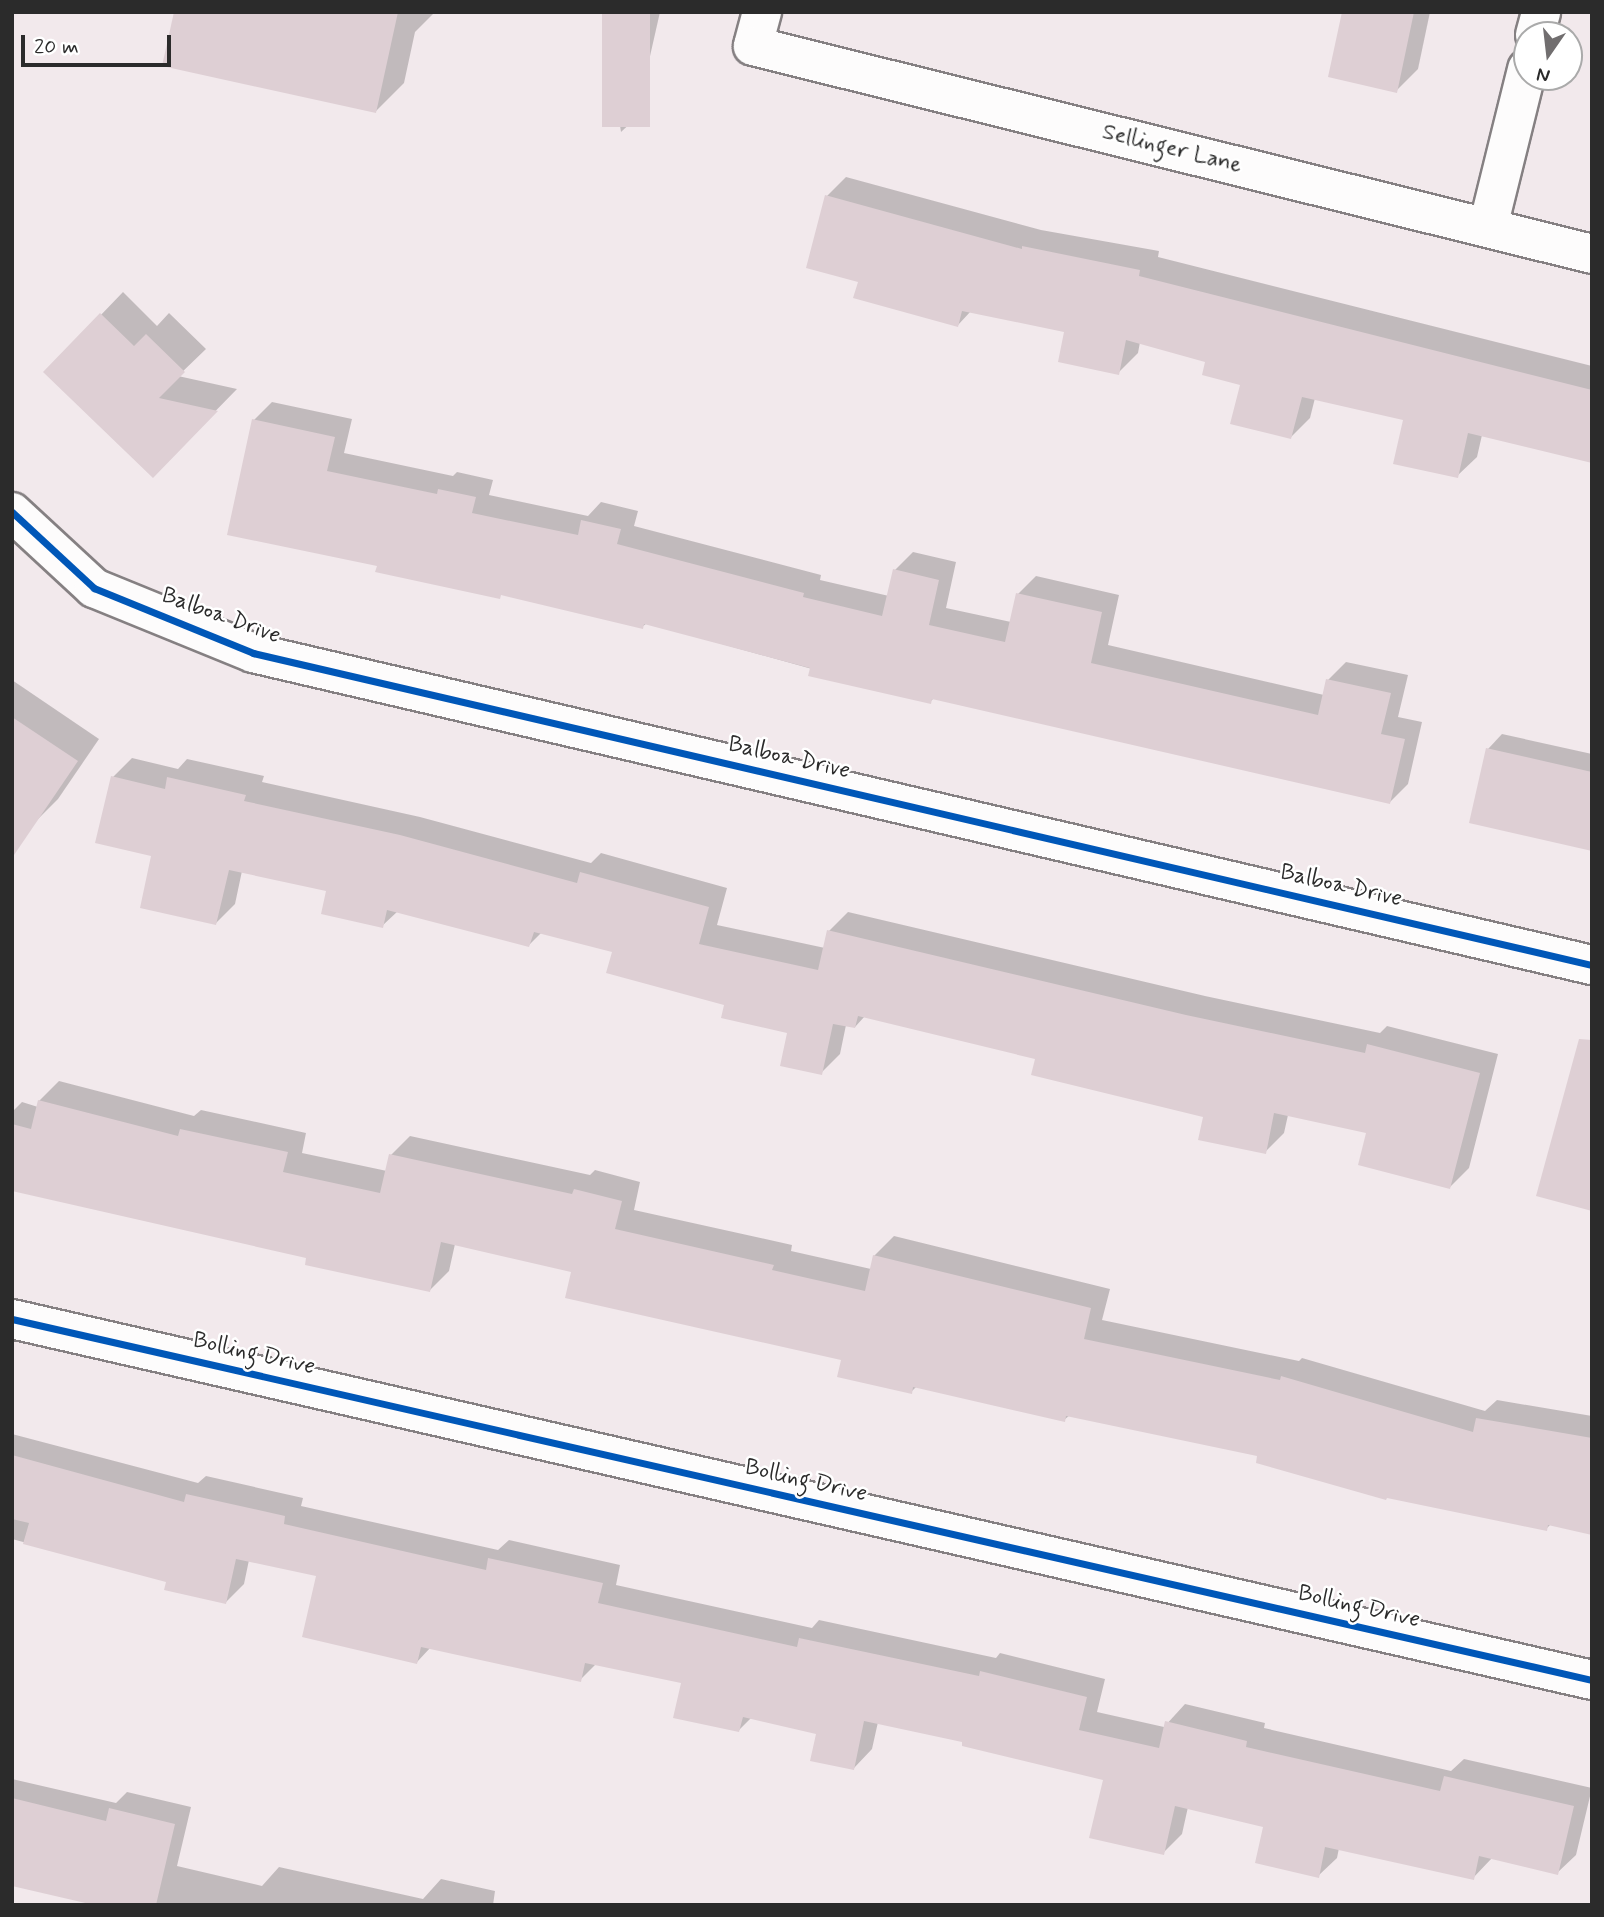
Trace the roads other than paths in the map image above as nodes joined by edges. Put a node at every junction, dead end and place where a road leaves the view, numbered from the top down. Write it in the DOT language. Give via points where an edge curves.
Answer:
graph roads {
  1 [pos="757,29"];
  2 [pos="1522,91"];
  3 [pos="1488,227"];
  4 [pos="1592,254"];
  5 [pos="12,512"];
  6 [pos="1592,965"];
  7 [pos="12,1319"];
  8 [pos="1592,1680"];
  1 -- 3 [label="street, Sellinger Lane"];
  2 -- 3 [label="street"];
  3 -- 4 [label="street, Sellinger Lane"];
  5 -- 6 [label="street, Balboa Drive" via="94,588 253,653"];
  7 -- 8 [label="street, Bolling Drive"];
}
